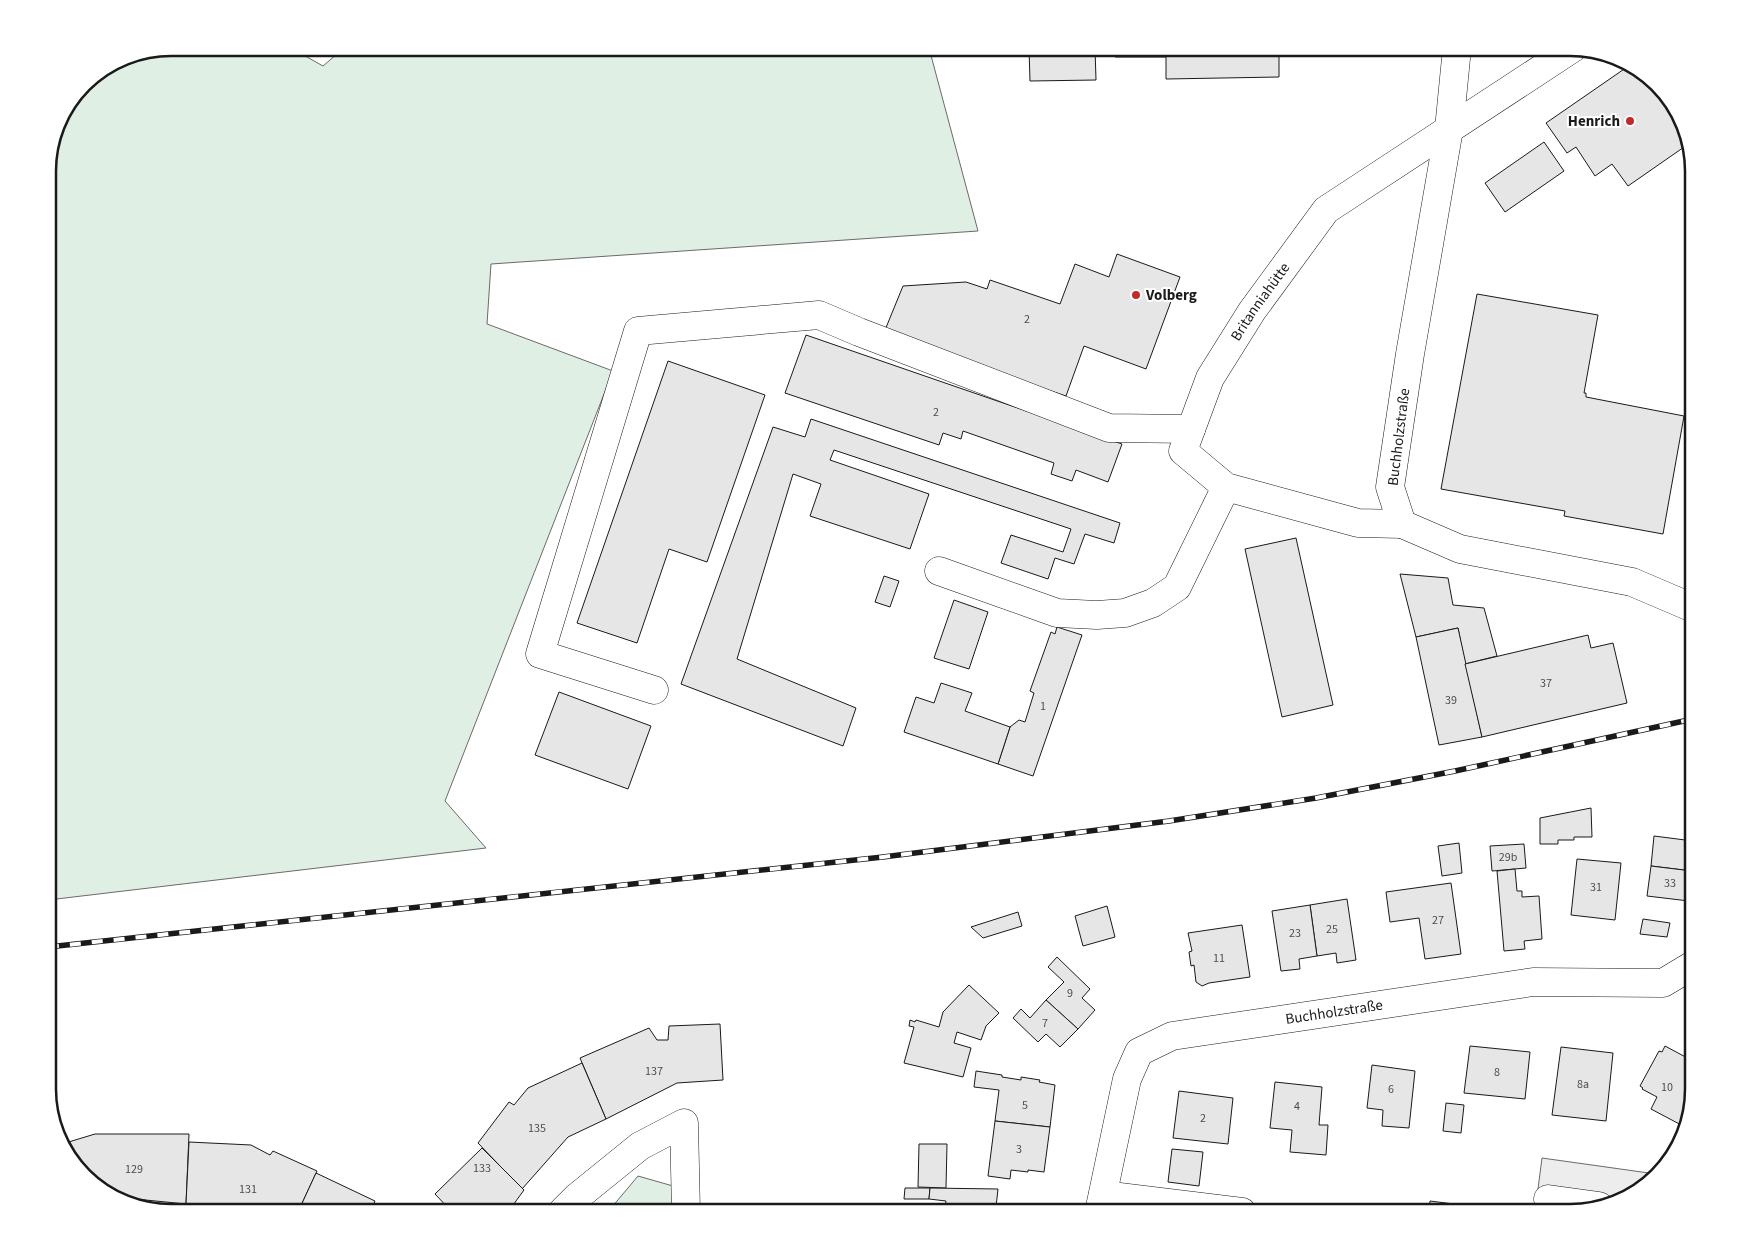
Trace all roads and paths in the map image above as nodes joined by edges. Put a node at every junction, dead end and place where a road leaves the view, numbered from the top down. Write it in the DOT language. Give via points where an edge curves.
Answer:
graph roads {
  1 [pos="1456,56"];
  2 [pos="1561,56"];
  3 [pos="1449,129"];
  4 [pos="1191,429"];
  5 [pos="1226,487"];
  6 [pos="1402,524"];
  7 [pos="939,571"];
  8 [pos="1685,604"];
  9 [pos="654,690"];
  10 [pos="1685,970"];
  11 [pos="1548,1199"];
  12 [pos="1580,1203"];
  13 [pos="570,1204"];
  14 [pos="686,1204"];
  15 [pos="1101,1204"];
  1 -- 3 [label="street, Buchholzstraße"];
  2 -- 3 [label="street, Britanniahütte"];
  3 -- 4 [label="street, Britanniahütte" via="1326,210 1252,311 1210,378"];
  3 -- 6 [label="street, Buchholzstraße" via="1390,487"];
  4 -- 5 [label="street, Britanniahütte" via="1183,451"];
  4 -- 9 [label="street" via="1109,428 819,314 638,331 540,654"];
  5 -- 6 [label="street, Britanniahütte" via="1358,523"];
  5 -- 7 [label="street" via="1177,587 1153,603 1125,612 1097,615 1057,612"];
  6 -- 8 [label="street" via="1460,549 1632,582"];
  10 -- 15 [label="street, Buchholzstraße" via="1663,983 1533,982 1172,1036 1139,1052 1127,1079"];
  11 -- 12 [label="street"];
  13 -- 14 [label="street" via="640,1146 684,1123"];
}
